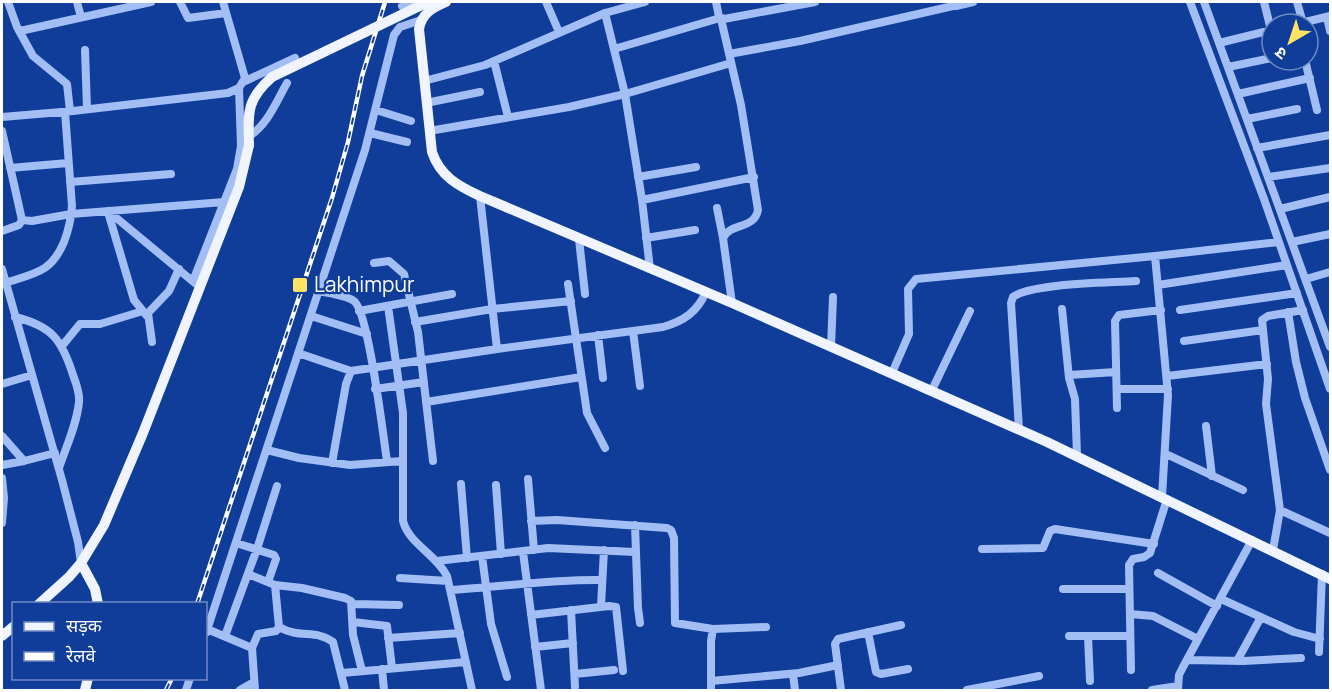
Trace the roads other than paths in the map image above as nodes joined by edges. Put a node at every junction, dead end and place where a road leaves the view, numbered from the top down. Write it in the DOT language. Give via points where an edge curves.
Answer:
graph roads {
  1 [pos="8,2"];
  2 [pos="77,2"];
  3 [pos="151,2"];
  4 [pos="180,2"];
  5 [pos="223,2"];
  6 [pos="410,2"];
  7 [pos="428,2"];
  8 [pos="446,2"];
  9 [pos="546,2"];
  10 [pos="645,2"];
  11 [pos="716,2"];
  12 [pos="815,2"];
  13 [pos="974,2"];
  14 [pos="1190,2"];
  15 [pos="1204,2"];
  16 [pos="801,3"];
  17 [pos="952,4"];
  18 [pos="402,6"];
  19 [pos="226,13"];
  20 [pos="605,13"];
  21 [pos="81,17"];
  22 [pos="1329,17"];
  23 [pos="721,18"];
  24 [pos="421,20"];
  25 [pos="20,31"];
  26 [pos="1330,31"];
  27 [pos="559,32"];
  28 [pos="1260,33"];
  29 [pos="1219,43"];
  30 [pos="614,49"];
  31 [pos="85,50"];
  32 [pos="295,58"];
  33 [pos="730,59"];
  34 [pos="1260,60"];
  35 [pos="494,61"];
  36 [pos="1228,67"];
  37 [pos="1308,72"];
  38 [pos="1310,78"];
  39 [pos="424,81"];
  40 [pos="287,83"];
  41 [pos="241,85"];
  42 [pos="480,92"];
  43 [pos="626,94"];
  44 [pos="1238,94"];
  45 [pos="426,103"];
  46 [pos="1297,109"];
  47 [pos="87,110"];
  48 [pos="376,110"];
  49 [pos="1317,110"];
  50 [pos="67,111"];
  51 [pos="2,117"];
  52 [pos="508,117"];
  53 [pos="1247,119"];
  54 [pos="411,121"];
  55 [pos="2,131"];
  56 [pos="429,131"];
  57 [pos="370,133"];
  58 [pos="1330,135"];
  59 [pos="407,142"];
  60 [pos="245,143"];
  61 [pos="1257,148"];
  62 [pos="68,163"];
  63 [pos="696,167"];
  64 [pos="10,168"];
  65 [pos="1330,168"];
  66 [pos="171,174"];
  67 [pos="638,177"];
  68 [pos="754,177"];
  69 [pos="1268,177"];
  70 [pos="70,182"];
  71 [pos="480,196"];
  72 [pos="1330,197"];
  73 [pos="642,200"];
  74 [pos="224,202"];
  75 [pos="717,208"];
  76 [pos="1280,209"];
  77 [pos="108,211"];
  78 [pos="71,214"];
  79 [pos="22,220"];
  80 [pos="695,230"];
  81 [pos="2,231"];
  82 [pos="1330,234"];
  83 [pos="646,238"];
  84 [pos="723,238"];
  85 [pos="579,239"];
  86 [pos="1279,242"];
  87 [pos="1292,242"];
  88 [pos="1155,256"];
  89 [pos="374,262"];
  90 [pos="1287,265"];
  91 [pos="650,268"];
  92 [pos="179,269"];
  93 [pos="1330,272"];
  94 [pos="3,277"];
  95 [pos="1306,279"];
  96 [pos="1136,281"];
  97 [pos="196,283"];
  98 [pos="568,284"];
  99 [pos="1158,285"];
  100 [pos="319,291"];
  101 [pos="706,292"];
  102 [pos="1297,293"];
  103 [pos="452,294"];
  104 [pos="585,294"];
  105 [pos="833,297"];
  106 [pos="410,301"];
  107 [pos="571,301"];
  108 [pos="732,303"];
  109 [pos="388,306"];
  110 [pos="492,309"];
  111 [pos="1062,309"];
  112 [pos="1161,310"];
  113 [pos="1180,310"];
  114 [pos="1303,310"];
  115 [pos="359,311"];
  116 [pos="970,311"];
  117 [pos="1288,312"];
  118 [pos="145,314"];
  119 [pos="311,316"];
  120 [pos="15,317"];
  121 [pos="415,322"];
  122 [pos="1263,330"];
  123 [pos="633,332"];
  124 [pos="367,334"];
  125 [pos="598,336"];
  126 [pos="575,339"];
  127 [pos="1184,341"];
  128 [pos="152,342"];
  129 [pos="62,346"];
  130 [pos="831,347"];
  131 [pos="1330,347"];
  132 [pos="497,349"];
  133 [pos="298,353"];
  134 [pos="421,360"];
  135 [pos="395,364"];
  136 [pos="1267,364"];
  137 [pos="373,367"];
  138 [pos="351,372"];
  139 [pos="1116,372"];
  140 [pos="892,373"];
  141 [pos="32,375"];
  142 [pos="1069,375"];
  143 [pos="1167,376"];
  144 [pos="581,377"];
  145 [pos="603,378"];
  146 [pos="424,382"];
  147 [pos="2,384"];
  148 [pos="398,385"];
  149 [pos="640,386"];
  150 [pos="375,389"];
  151 [pos="1117,389"];
  152 [pos="1168,389"];
  153 [pos="1330,389"];
  154 [pos="932,390"];
  155 [pos="426,402"];
  156 [pos="1117,408"];
  157 [pos="1206,426"];
  158 [pos="1019,429"];
  159 [pos="2,436"];
  160 [pos="605,448"];
  161 [pos="267,450"];
  162 [pos="55,453"];
  163 [pos="1166,454"];
  164 [pos="1077,455"];
  165 [pos="24,461"];
  166 [pos="387,461"];
  167 [pos="402,461"];
  168 [pos="433,461"];
  169 [pos="332,463"];
  170 [pos="2,465"];
  171 [pos="59,469"];
  172 [pos="1330,470"];
  173 [pos="1212,476"];
  174 [pos="2,478"];
  175 [pos="528,479"];
  176 [pos="461,484"];
  177 [pos="496,485"];
  178 [pos="277,486"];
  179 [pos="1243,490"];
  180 [pos="1165,498"];
  181 [pos="2,509"];
  182 [pos="1280,510"];
  183 [pos="531,521"];
  184 [pos="2,523"];
  185 [pos="635,525"];
  186 [pos="1330,533"];
  187 [pos="1252,540"];
  188 [pos="236,543"];
  189 [pos="1154,544"];
  190 [pos="257,549"];
  191 [pos="982,549"];
  192 [pos="534,550"];
  193 [pos="604,550"];
  194 [pos="1273,550"];
  195 [pos="523,552"];
  196 [pos="635,552"];
  197 [pos="501,554"];
  198 [pos="482,556"];
  199 [pos="467,558"];
  200 [pos="437,561"];
  201 [pos="81,563"];
  202 [pos="1158,573"];
  203 [pos="248,574"];
  204 [pos="1326,577"];
  205 [pos="399,578"];
  206 [pos="602,580"];
  207 [pos="271,583"];
  208 [pos="449,585"];
  209 [pos="527,585"];
  210 [pos="486,588"];
  211 [pos="1064,589"];
  212 [pos="1129,589"];
  213 [pos="40,602"];
  214 [pos="98,602"];
  215 [pos="1219,602"];
  216 [pos="352,604"];
  217 [pos="399,605"];
  218 [pos="601,606"];
  219 [pos="571,610"];
  220 [pos="1130,614"];
  221 [pos="531,615"];
  222 [pos="1261,617"];
  223 [pos="353,622"];
  224 [pos="640,624"];
  225 [pos="901,625"];
  226 [pos="279,627"];
  227 [pos="766,627"];
  228 [pos="207,628"];
  229 [pos="713,629"];
  230 [pos="207,631"];
  231 [pos="868,632"];
  232 [pos="460,633"];
  233 [pos="225,636"];
  234 [pos="1069,636"];
  235 [pos="1088,636"];
  236 [pos="1130,636"];
  237 [pos="388,638"];
  238 [pos="1198,639"];
  239 [pos="1320,639"];
  240 [pos="573,643"];
  241 [pos="535,647"];
  242 [pos="252,648"];
  243 [pos="1319,652"];
  244 [pos="1301,658"];
  245 [pos="1186,660"];
  246 [pos="1237,660"];
  247 [pos="466,662"];
  248 [pos="838,665"];
  249 [pos="392,668"];
  250 [pos="382,669"];
  251 [pos="908,669"];
  252 [pos="1131,670"];
  253 [pos="362,671"];
  254 [pos="342,674"];
  255 [pos="575,674"];
  256 [pos="793,674"];
  257 [pos="1039,676"];
  258 [pos="507,677"];
  259 [pos="1090,681"];
  260 [pos="255,686"];
  261 [pos="711,686"];
  262 [pos="575,687"];
  263 [pos="1178,688"];
  264 [pos="240,690"];
  265 [pos="345,690"];
  266 [pos="384,690"];
  267 [pos="472,690"];
  268 [pos="541,690"];
  269 [pos="795,690"];
  270 [pos="841,690"];
  271 [pos="967,690"];
  272 [pos="1152,690"];
  1 -- 25 [label="street"];
  2 -- 21 [label="street"];
  3 -- 21 [label="street"];
  4 -- 19 [label="street" via="188,18"];
  5 -- 19 [label="street"];
  6 -- 18 [label="street"];
  7 -- 60 [label="main road, bridge" via="272,78 251,102"];
  8 -- 24 [label="main road"];
  9 -- 27 [label="street"];
  10 -- 20 [label="street"];
  11 -- 23 [label="street"];
  12 -- 16 [label="street"];
  13 -- 17 [label="street"];
  14 -- 86 [label="street"];
  15 -- 29 [label="street"];
  16 -- 23 [label="street"];
  17 -- 33 [label="street"];
  19 -- 41 [label="street" via="245,78"];
  20 -- 27 [label="street"];
  20 -- 30 [label="street"];
  21 -- 25 [label="street"];
  22 -- 26 [label="street"];
  23 -- 30 [label="street"];
  23 -- 33 [label="street"];
  24 -- 39 [label="main road"];
  24 -- 48 [label="street" via="396,29"];
  25 -- 50 [label="street" via="33,56 67,84"];
  27 -- 35 [label="street"];
  28 -- 29 [label="street"];
  29 -- 36 [label="street"];
  30 -- 43 [label="street"];
  31 -- 47 [label="street"];
  32 -- 41 [label="street"];
  33 -- 43 [label="street"];
  33 -- 68 [label="street"];
  34 -- 36 [label="street"];
  35 -- 39 [label="street"];
  35 -- 52 [label="street"];
  36 -- 44 [label="street"];
  37 -- 38 [label="street"];
  38 -- 44 [label="street"];
  38 -- 49 [label="street"];
  39 -- 45 [label="main road"];
  40 -- 60 [label="street" via="258,130"];
  41 -- 47 [label="street" via="213,96"];
  41 -- 60 [label="street"];
  42 -- 45 [label="street"];
  43 -- 52 [label="street"];
  43 -- 67 [label="street"];
  44 -- 53 [label="street"];
  45 -- 56 [label="main road"];
  46 -- 53 [label="street"];
  47 -- 50 [label="street"];
  48 -- 54 [label="street"];
  48 -- 57 [label="street"];
  50 -- 51 [label="street"];
  50 -- 62 [label="street"];
  52 -- 56 [label="street"];
  53 -- 61 [label="street"];
  55 -- 64 [label="street"];
  56 -- 71 [label="main road" via="436,165 452,181"];
  57 -- 59 [label="street"];
  57 -- 100 [label="street"];
  58 -- 61 [label="street"];
  60 -- 74 [label="street"];
  60 -- 97 [label="main road" via="243,175"];
  61 -- 69 [label="street"];
  62 -- 64 [label="street"];
  62 -- 70 [label="street"];
  63 -- 67 [label="street"];
  64 -- 79 [label="street"];
  65 -- 69 [label="street"];
  66 -- 70 [label="street"];
  67 -- 73 [label="street"];
  68 -- 73 [label="street"];
  68 -- 84 [label="street" via="757,216 750,223 728,231"];
  69 -- 76 [label="street"];
  70 -- 78 [label="street"];
  71 -- 85 [label="main road"];
  71 -- 110 [label="street"];
  72 -- 76 [label="street"];
  73 -- 83 [label="street"];
  74 -- 77 [label="street"];
  74 -- 97 [label="street"];
  75 -- 84 [label="street"];
  76 -- 87 [label="street"];
  77 -- 78 [label="street"];
  77 -- 92 [label="street"];
  77 -- 118 [label="street" via="134,300"];
  78 -- 79 [label="street"];
  78 -- 94 [label="street" via="70,227 54,262 32,274"];
  79 -- 81 [label="street"];
  80 -- 83 [label="street"];
  82 -- 87 [label="street"];
  83 -- 91 [label="street"];
  84 -- 108 [label="street"];
  85 -- 91 [label="main road"];
  85 -- 104 [label="street"];
  86 -- 88 [label="street"];
  86 -- 90 [label="street"];
  87 -- 95 [label="street"];
  88 -- 99 [label="street"];
  88 -- 140 [label="street" via="916,279 908,290 909,334"];
  89 -- 106 [label="street" via="389,261 402,271"];
  90 -- 99 [label="street"];
  90 -- 102 [label="street"];
  91 -- 101 [label="main road"];
  92 -- 97 [label="street"];
  92 -- 118 [label="street" via="169,291"];
  93 -- 95 [label="street"];
  94 -- 120 [label="street"];
  95 -- 131 [label="street"];
  96 -- 158 [label="street" via="1049,287 1013,297"];
  97 -- 201 [label="main road" via="119,490"];
  98 -- 107 [label="street"];
  99 -- 112 [label="street"];
  100 -- 115 [label="street" via="351,299"];
  100 -- 119 [label="street"];
  101 -- 108 [label="main road"];
  101 -- 123 [label="street" via="697,308 683,320"];
  102 -- 113 [label="street"];
  102 -- 114 [label="street"];
  103 -- 106 [label="street"];
  105 -- 130 [label="street"];
  106 -- 109 [label="street"];
  106 -- 121 [label="street"];
  107 -- 110 [label="street"];
  107 -- 126 [label="street"];
  108 -- 130 [label="main road"];
  109 -- 115 [label="street"];
  109 -- 135 [label="street"];
  110 -- 121 [label="street"];
  110 -- 132 [label="street"];
  111 -- 142 [label="street"];
  112 -- 139 [label="street" via="1117,317"];
  112 -- 143 [label="street"];
  114 -- 117 [label="street"];
  114 -- 153 [label="street"];
  115 -- 124 [label="street"];
  116 -- 154 [label="street"];
  117 -- 122 [label="street" via="1263,317"];
  117 -- 172 [label="street" via="1305,398"];
  118 -- 128 [label="street"];
  118 -- 129 [label="street" via="100,324 80,324"];
  119 -- 124 [label="street"];
  119 -- 133 [label="street"];
  120 -- 129 [label="street" via="45,328"];
  120 -- 141 [label="street"];
  121 -- 134 [label="street"];
  122 -- 127 [label="street"];
  122 -- 136 [label="street"];
  123 -- 125 [label="street"];
  123 -- 149 [label="street"];
  124 -- 137 [label="street"];
  125 -- 126 [label="street"];
  125 -- 145 [label="street"];
  126 -- 132 [label="street"];
  126 -- 144 [label="street"];
  129 -- 171 [label="street" via="80,398"];
  130 -- 140 [label="main road"];
  132 -- 134 [label="street"];
  133 -- 138 [label="street"];
  133 -- 161 [label="street"];
  134 -- 135 [label="street"];
  134 -- 146 [label="street"];
  135 -- 137 [label="street"];
  135 -- 148 [label="street"];
  136 -- 143 [label="street"];
  136 -- 182 [label="street" via="1266,404"];
  137 -- 138 [label="street"];
  137 -- 150 [label="street"];
  138 -- 169 [label="street"];
  139 -- 142 [label="street"];
  139 -- 151 [label="street"];
  140 -- 154 [label="main road"];
  141 -- 147 [label="street"];
  141 -- 162 [label="street"];
  142 -- 164 [label="street" via="1075,399"];
  143 -- 152 [label="street"];
  144 -- 155 [label="street"];
  144 -- 160 [label="street" via="587,412"];
  146 -- 148 [label="street"];
  146 -- 155 [label="street"];
  148 -- 150 [label="street"];
  148 -- 167 [label="street" via="403,413"];
  150 -- 166 [label="street"];
  151 -- 152 [label="street"];
  151 -- 156 [label="street"];
  152 -- 163 [label="street"];
  154 -- 158 [label="main road"];
  155 -- 168 [label="street"];
  157 -- 173 [label="street"];
  158 -- 164 [label="main road"];
  159 -- 165 [label="street"];
  161 -- 169 [label="street"];
  161 -- 188 [label="street"];
  162 -- 165 [label="street"];
  162 -- 171 [label="street"];
  163 -- 173 [label="street"];
  163 -- 180 [label="street"];
  164 -- 180 [label="main road"];
  165 -- 170 [label="street"];
  166 -- 167 [label="street"];
  166 -- 169 [label="street"];
  167 -- 200 [label="street" via="405,529"];
  171 -- 201 [label="street"];
  173 -- 179 [label="street"];
  174 -- 181 [label="street"];
  175 -- 183 [label="street"];
  176 -- 199 [label="street"];
  177 -- 197 [label="street"];
  178 -- 190 [label="street"];
  180 -- 187 [label="main road"];
  180 -- 189 [label="street"];
  181 -- 184 [label="street"];
  182 -- 186 [label="street"];
  182 -- 194 [label="street"];
  183 -- 185 [label="street"];
  183 -- 192 [label="street"];
  185 -- 196 [label="street"];
  185 -- 229 [label="street" via="667,528 673,533 675,623"];
  187 -- 194 [label="main road"];
  187 -- 215 [label="street"];
  188 -- 190 [label="street"];
  188 -- 228 [label="street"];
  189 -- 191 [label="street" via="1055,529 1048,534 1043,548"];
  189 -- 212 [label="street" via="1149,556 1130,561"];
  190 -- 203 [label="street"];
  190 -- 207 [label="street" via="276,559"];
  192 -- 193 [label="street"];
  192 -- 195 [label="street"];
  193 -- 196 [label="street"];
  193 -- 206 [label="street"];
  194 -- 204 [label="main road"];
  195 -- 197 [label="street"];
  195 -- 209 [label="street"];
  196 -- 224 [label="street"];
  197 -- 198 [label="street"];
  198 -- 199 [label="street"];
  198 -- 210 [label="street"];
  199 -- 200 [label="street"];
  200 -- 208 [label="street"];
  201 -- 213 [label="main road"];
  201 -- 214 [label="main road"];
  202 -- 215 [label="street"];
  203 -- 207 [label="street"];
  203 -- 233 [label="street"];
  204 -- 239 [label="street"];
  205 -- 208 [label="street"];
  206 -- 209 [label="street"];
  206 -- 218 [label="street"];
  207 -- 216 [label="street" via="345,598"];
  207 -- 226 [label="street"];
  208 -- 210 [label="street"];
  208 -- 232 [label="street"];
  209 -- 210 [label="street"];
  209 -- 221 [label="street"];
  210 -- 258 [label="street" via="494,635"];
  211 -- 212 [label="street"];
  212 -- 220 [label="street"];
  215 -- 222 [label="street"];
  215 -- 238 [label="street"];
  216 -- 217 [label="street"];
  216 -- 223 [label="street"];
  218 -- 219 [label="street"];
  218 -- 255 [label="street" via="618,610 618,670"];
  219 -- 221 [label="street"];
  219 -- 240 [label="street"];
  220 -- 236 [label="street"];
  220 -- 238 [label="street" via="1153,616"];
  221 -- 241 [label="street"];
  222 -- 239 [label="street" via="1300,635"];
  222 -- 246 [label="street"];
  223 -- 237 [label="street" via="385,625"];
  223 -- 253 [label="street"];
  225 -- 231 [label="street"];
  226 -- 242 [label="street" via="258,634"];
  226 -- 254 [label="street" via="293,634 319,634 330,639"];
  227 -- 229 [label="street"];
  229 -- 261 [label="street"];
  230 -- 233 [label="street"];
  231 -- 248 [label="street" via="838,639"];
  231 -- 251 [label="street" via="876,672"];
  232 -- 237 [label="street"];
  232 -- 247 [label="street"];
  233 -- 242 [label="street"];
  234 -- 235 [label="street"];
  235 -- 236 [label="street"];
  235 -- 259 [label="street"];
  236 -- 252 [label="street"];
  237 -- 249 [label="street"];
  238 -- 245 [label="street"];
  239 -- 243 [label="street"];
  240 -- 241 [label="street"];
  240 -- 255 [label="street"];
  241 -- 268 [label="street"];
  242 -- 260 [label="street"];
  244 -- 246 [label="street"];
  245 -- 246 [label="street"];
  245 -- 263 [label="street"];
  247 -- 249 [label="street"];
  247 -- 267 [label="street"];
  248 -- 256 [label="street"];
  248 -- 270 [label="street"];
  249 -- 250 [label="street"];
  250 -- 253 [label="street"];
  250 -- 266 [label="street"];
  253 -- 254 [label="street"];
  254 -- 265 [label="street"];
  255 -- 262 [label="street"];
  256 -- 261 [label="street"];
  256 -- 269 [label="street"];
  257 -- 271 [label="street"];
  260 -- 264 [label="street"];
  263 -- 272 [label="street"];
}
